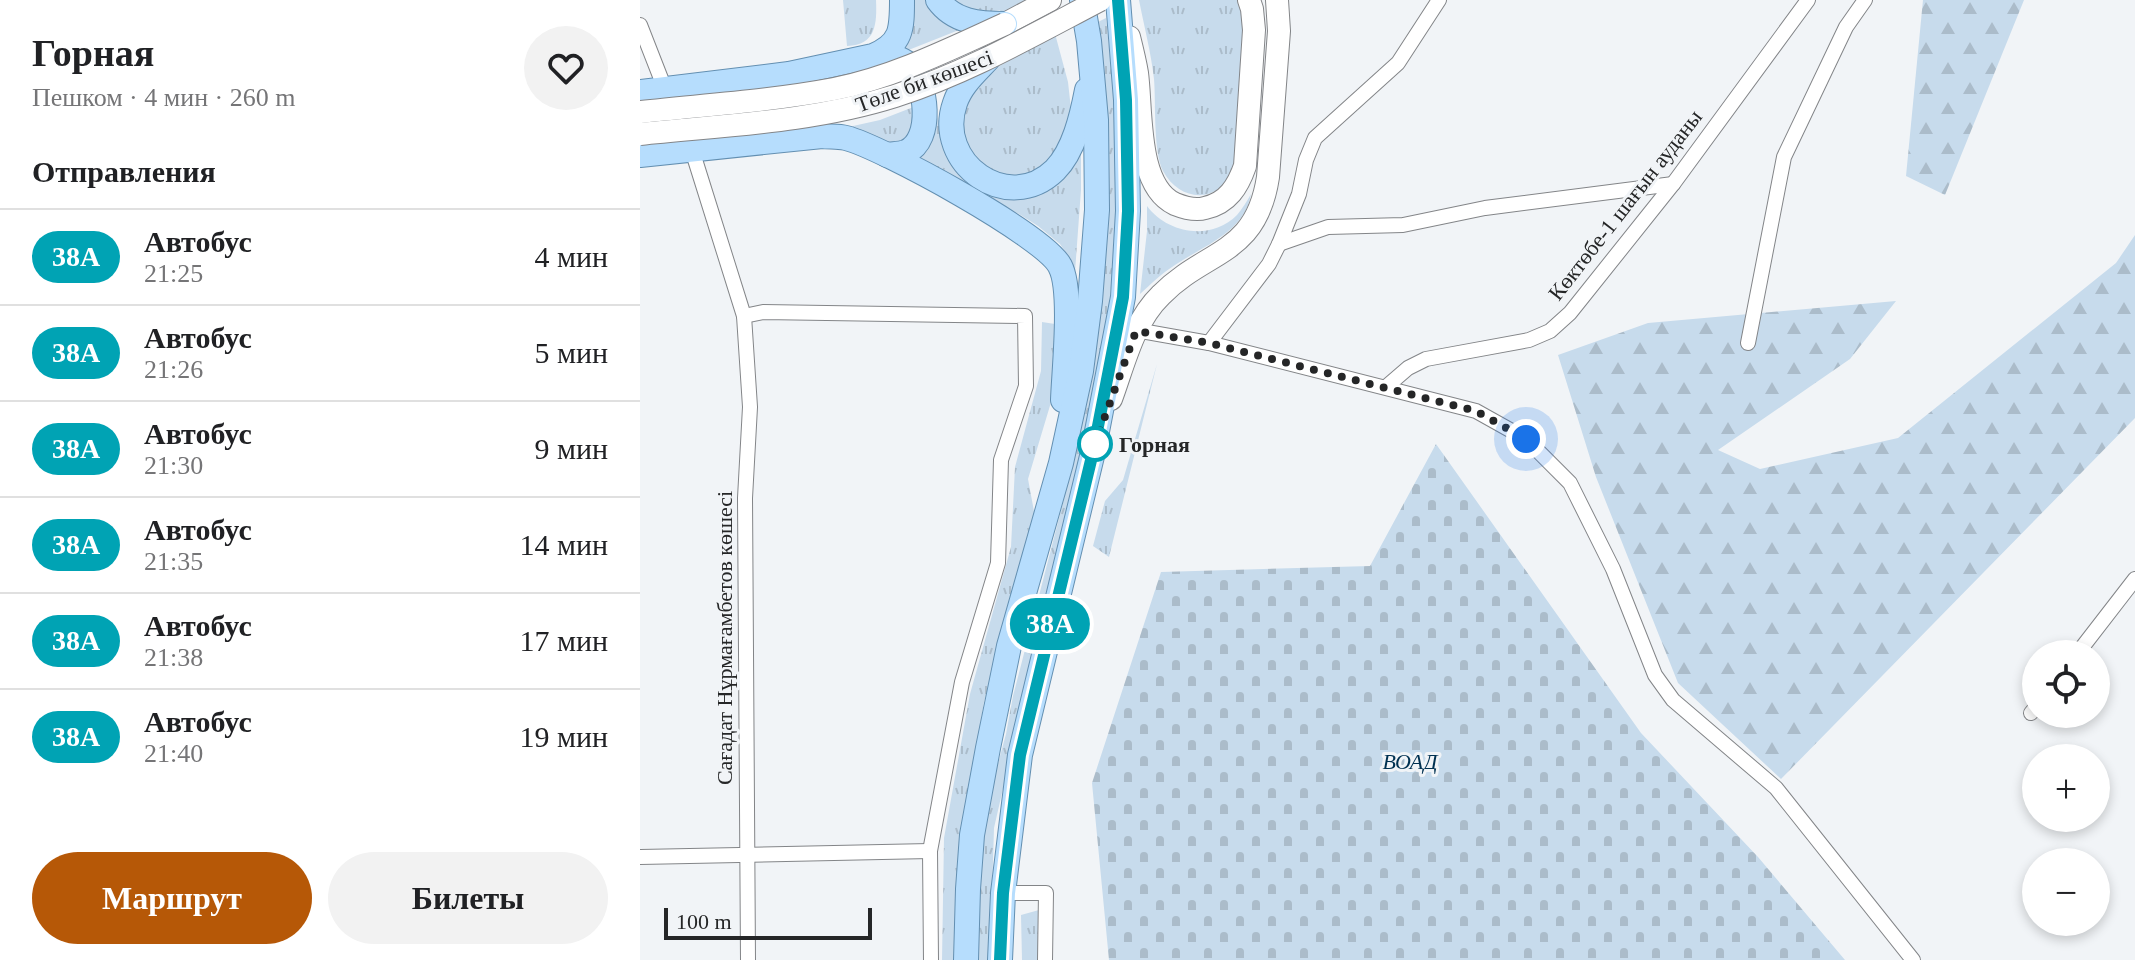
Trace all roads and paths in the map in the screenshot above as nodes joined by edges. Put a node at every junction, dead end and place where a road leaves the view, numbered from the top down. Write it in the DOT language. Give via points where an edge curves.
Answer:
graph roads {
  1 [pos="902,0"];
  2 [pos="938,0"];
  3 [pos="1050,0"];
  4 [pos="1073,0"];
  5 [pos="1082,0"];
  6 [pos="1249,0"];
  7 [pos="1277,0"];
  8 [pos="1439,0"];
  9 [pos="1808,0"];
  10 [pos="1865,0"];
  11 [pos="1112,1"];
  12 [pos="1005,24"];
  13 [pos="640,25"];
  14 [pos="1090,52"];
  15 [pos="873,56"];
  16 [pos="988,59"];
  17 [pos="665,89"];
  18 [pos="640,92"];
  19 [pos="640,112"];
  20 [pos="640,134"];
  21 [pos="692,150"];
  22 [pos="640,155"];
  23 [pos="887,155"];
  24 [pos="1673,184"];
  25 [pos="1279,244"];
  26 [pos="744,316"];
  27 [pos="1127,328"];
  28 [pos="1209,343"];
  29 [pos="1748,343"];
  30 [pos="1386,387"];
  31 [pos="1061,463"];
  32 [pos="2135,579"];
  33 [pos="2088,640"];
  34 [pos="930,851"];
  35 [pos="747,854"];
  36 [pos="640,857"];
  37 [pos="1003,893"];
  38 [pos="748,960"];
  39 [pos="931,960"];
  40 [pos="966,960"];
  41 [pos="1000,960"];
  42 [pos="1045,960"];
  43 [pos="1913,960"];
  1 -- 15 [label="main road" via="901,32 886,51"];
  2 -- 12 [label="main road" via="960,19"];
  3 -- 12 [label="main road, Төле би көшесі"];
  4 -- 14 [label="main road"];
  5 -- 14 [label="main road"];
  6 -- 11 [label="main road" via="1254,30 1245,166 1230,196 1201,209 1169,201 1151,175 1128,31"];
  7 -- 27 [label="main road" via="1266,196 1246,232 1230,248 1180,279"];
  8 -- 25 [label="street" via="1398,63 1315,138"];
  9 -- 24 [label="street, Көктөбе-1 шағын ауданы"];
  10 -- 29 [label="street" via="1850,20 1784,157"];
  11 -- 16 [label="main road, Төле би көшесі, bridge"];
  11 -- 27 [label="main road" via="1126,100"];
  12 -- 19 [label="main road, Төле би көшесі, bridge" via="932,57 836,88"];
  13 -- 17 [label="street"];
  14 -- 16 [label="main road" via="1087,95 1067,153 1042,180 1024,187 986,181 970,169 953,139 955,101"];
  14 -- 31 [label="main road" via="1097,210 1081,371"];
  15 -- 17 [label="main road" via="789,74"];
  15 -- 23 [label="main road" via="892,56 914,71 925,120 916,144 905,153"];
  16 -- 20 [label="main road, Төле би көшесі, bridge" via="842,110"];
  17 -- 18 [label="main road"];
  21 -- 22 [label="main road"];
  21 -- 23 [label="main road" via="822,136 845,138"];
  21 -- 26 [label="street, Сағадат Нұрмағамбетов көшесі"];
  23 -- 31 [label="main road" via="995,214 1040,244 1060,266 1067,294"];
  24 -- 25 [label="street" via="1485,208 1403,225 1328,227"];
  24 -- 30 [label="street, Көктөбе-1 шағын ауданы" via="1550,331 1529,340 1426,359"];
  25 -- 28 [label="street"];
  26 -- 34 [label="street" via="1025,316 1026,386 1001,460 998,563 962,682"];
  26 -- 35 [label="street, Сағадат Нұрмағамбетов көшесі" via="750,407 745,498"];
  27 -- 28 [label="street"];
  27 -- 37 [label="main road" via="1020,755"];
  28 -- 30 [label="street"];
  30 -- 43 [label="street" via="1476,411 1526,439 1570,483 1613,569 1655,675 1673,700 1776,788"];
  31 -- 40 [label="main road" via="1009,646 988,748 972,835"];
  32 -- 33 [label="street"];
  34 -- 35 [label="street"];
  34 -- 39 [label="street"];
  35 -- 36 [label="street"];
  35 -- 38 [label="street, Сағадат Нұрмағамбетов көшесі"];
  37 -- 41 [label="main road"];
  37 -- 42 [label="street" via="1046,893"];
}
